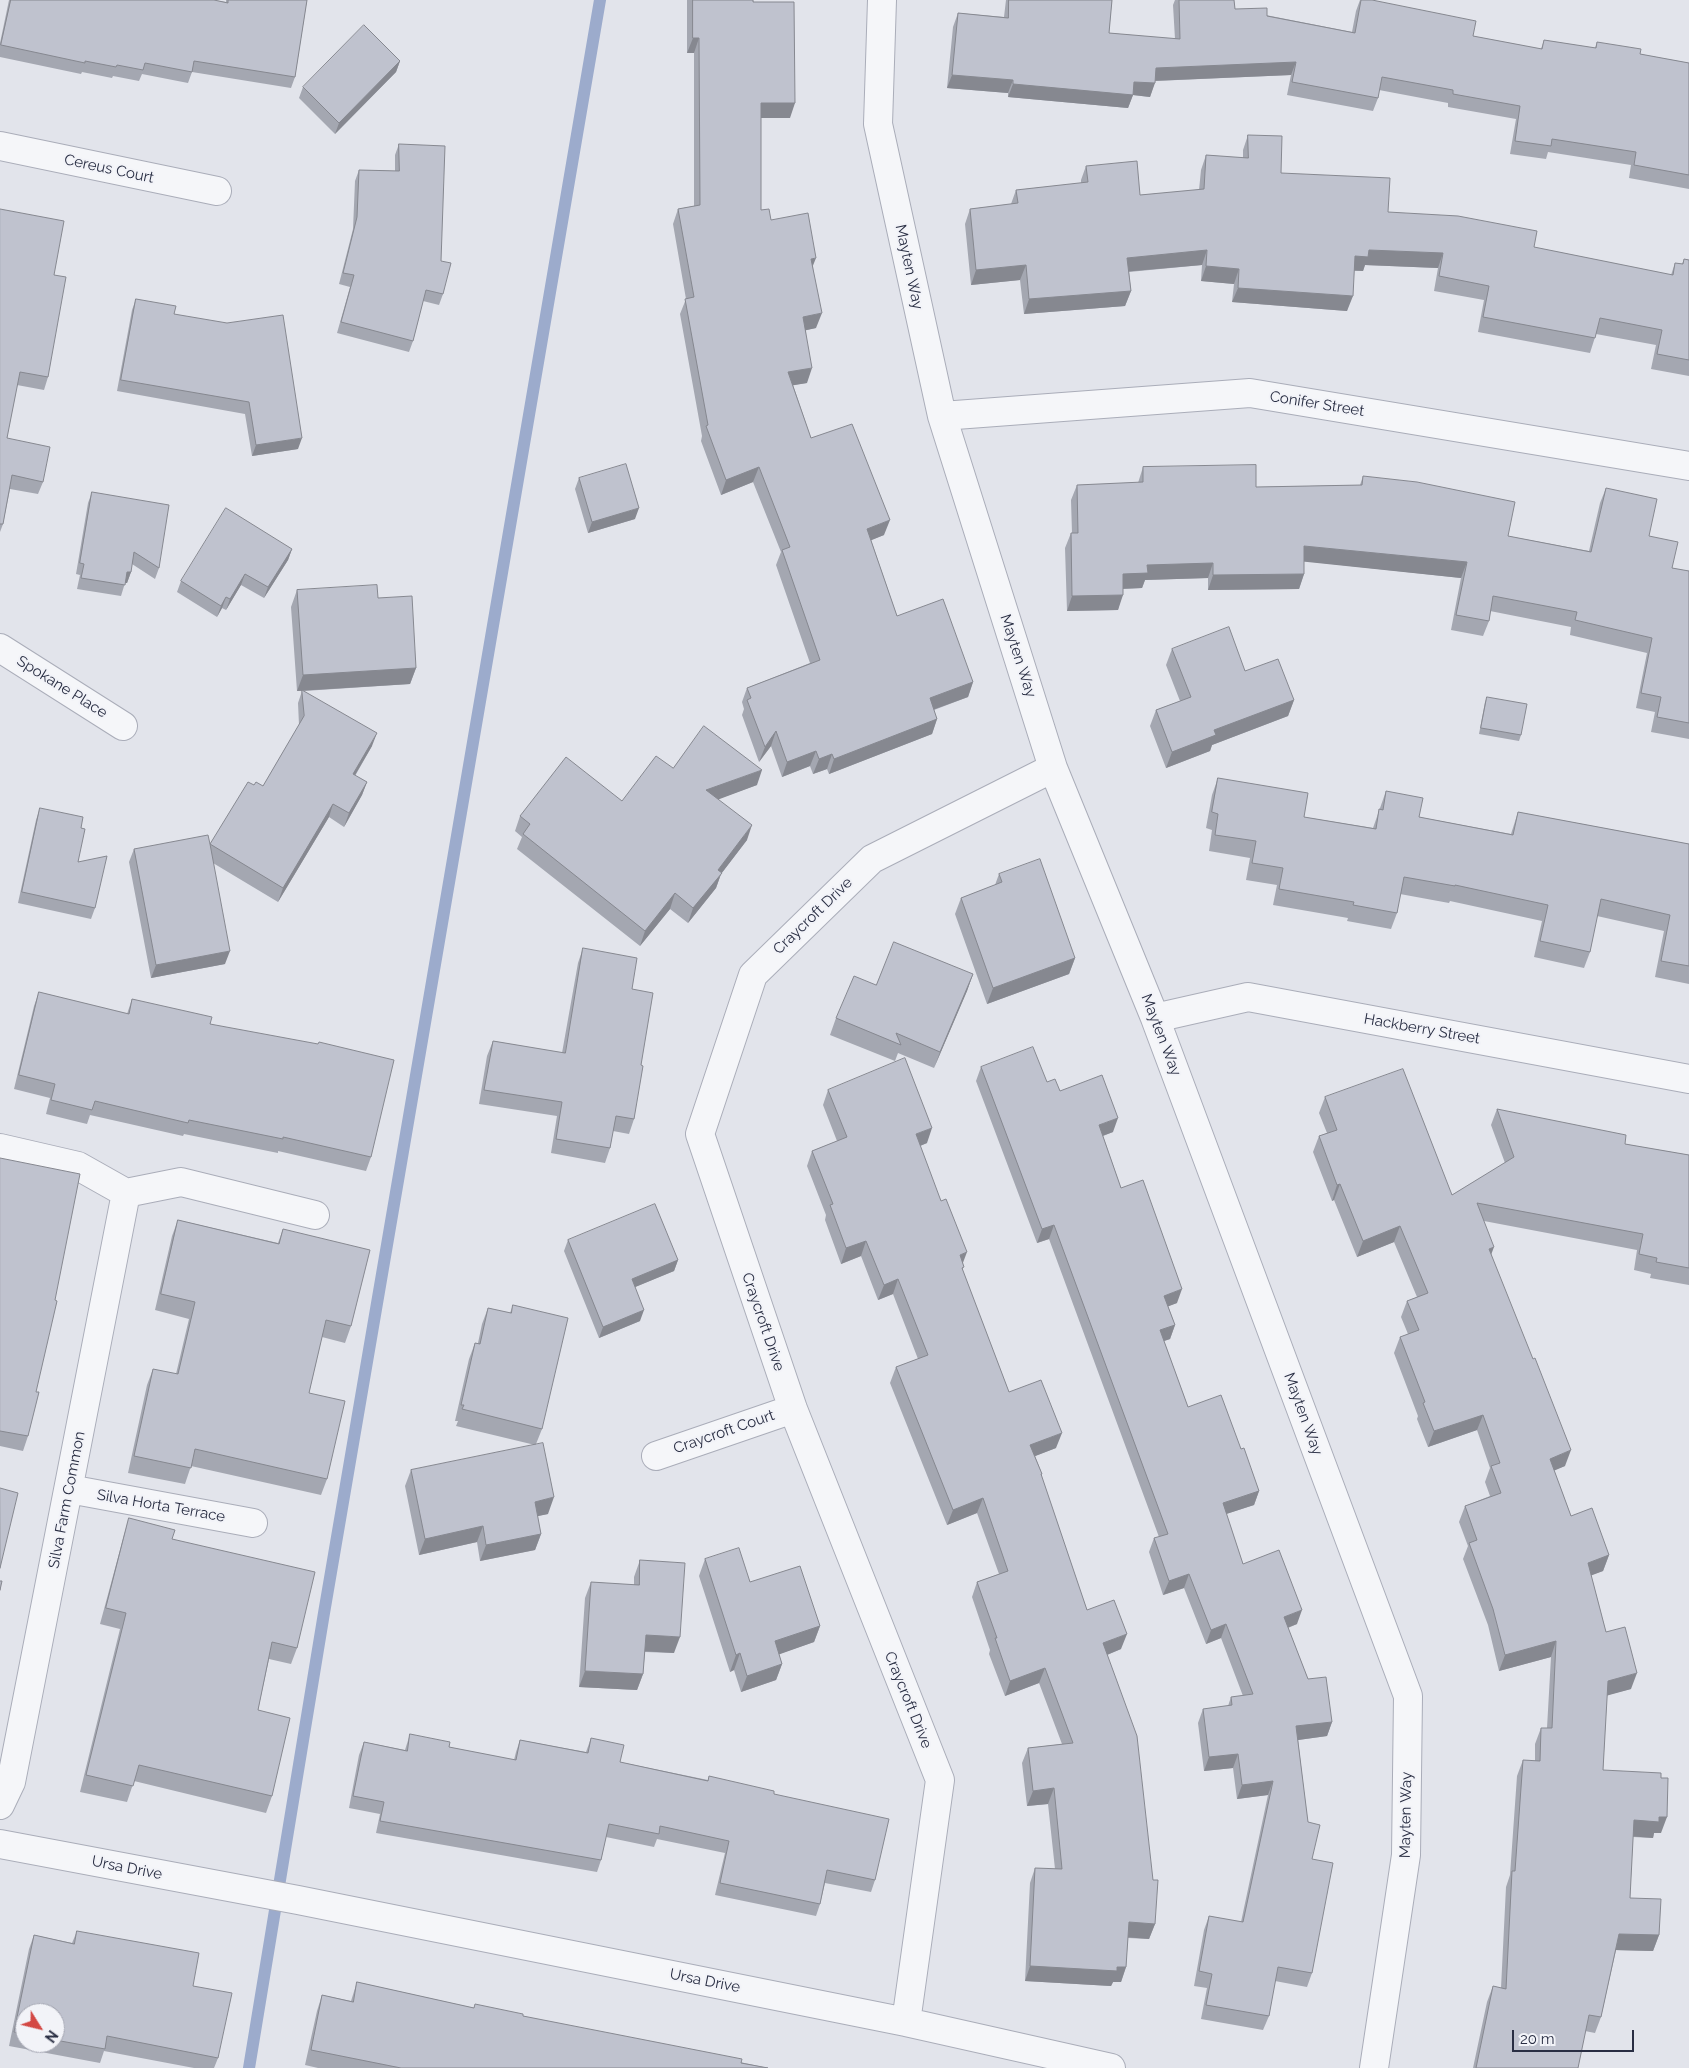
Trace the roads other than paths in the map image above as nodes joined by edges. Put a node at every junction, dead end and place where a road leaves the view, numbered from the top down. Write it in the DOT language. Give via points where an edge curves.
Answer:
graph roads {
  1 [pos="882,0"];
  2 [pos="0,146"];
  3 [pos="218,191"];
  4 [pos="942,416"];
  5 [pos="1689,466"];
  6 [pos="0,648"];
  7 [pos="123,726"];
  8 [pos="1053,768"];
  9 [pos="1155,1018"];
  10 [pos="1689,1079"];
  11 [pos="0,1148"];
  12 [pos="126,1194"];
  13 [pos="315,1215"];
  14 [pos="793,1409"];
  15 [pos="656,1456"];
  16 [pos="69,1489"];
  17 [pos="253,1523"];
  18 [pos="0,1805"];
  19 [pos="0,1844"];
  20 [pos="906,2022"];
  21 [pos="1111,2068"];
  22 [pos="1374,2068"];
  1 -- 4 [label="street, Mayten Way" via="878,124"];
  2 -- 3 [label="street, Cereus Court"];
  4 -- 5 [label="street, Conifer Street" via="1250,393"];
  4 -- 8 [label="street, Mayten Way"];
  6 -- 7 [label="street, Spokane Place"];
  8 -- 9 [label="street, Mayten Way"];
  8 -- 14 [label="street, Craycroft Drive" via="872,859 753,975 700,1134"];
  9 -- 10 [label="street, Hackberry Street" via="1248,997"];
  9 -- 22 [label="street, Mayten Way" via="1408,1696 1406,1855"];
  11 -- 12 [label="street" via="78,1166"];
  12 -- 13 [label="street" via="181,1182"];
  12 -- 16 [label="street, Silva Farm Common"];
  14 -- 15 [label="street, Craycroft Court"];
  14 -- 20 [label="street, Craycroft Drive" via="940,1780"];
  16 -- 17 [label="street, Silva Horta Terrace"];
  16 -- 18 [label="street, Silva Farm Common" via="11,1782"];
  19 -- 20 [label="street, Ursa Drive"];
  20 -- 21 [label="street, Ursa Drive"];
}
